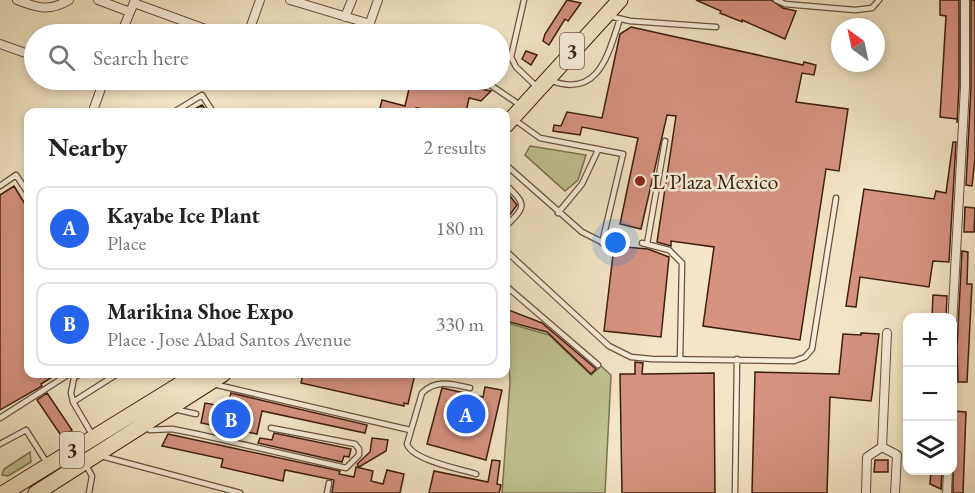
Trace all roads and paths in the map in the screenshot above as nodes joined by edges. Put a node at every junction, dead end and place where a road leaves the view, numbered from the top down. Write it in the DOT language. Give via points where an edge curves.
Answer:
graph roads {
  1 [pos="17,0"];
  2 [pos="69,0"];
  3 [pos="98,0"];
  4 [pos="260,0"];
  5 [pos="290,0"];
  6 [pos="352,0"];
  7 [pos="378,0"];
  8 [pos="524,0"];
  9 [pos="620,0"];
  10 [pos="776,0"];
  11 [pos="879,0"];
  12 [pos="965,0"];
  13 [pos="317,4"];
  14 [pos="133,5"];
  15 [pos="345,17"];
  16 [pos="613,17"];
  17 [pos="126,24"];
  18 [pos="189,24"];
  19 [pos="252,24"];
  20 [pos="370,24"];
  21 [pos="716,27"];
  22 [pos="0,44"];
  23 [pos="24,52"];
  24 [pos="542,84"];
  25 [pos="100,90"];
  26 [pos="491,90"];
  27 [pos="94,108"];
  28 [pos="180,108"];
  29 [pos="211,108"];
  30 [pos="506,108"];
  31 [pos="513,116"];
  32 [pos="665,141"];
  33 [pos="598,150"];
  34 [pos="510,169"];
  35 [pos="0,186"];
  36 [pos="24,187"];
  37 [pos="510,190"];
  38 [pos="836,198"];
  39 [pos="558,213"];
  40 [pos="510,222"];
  41 [pos="602,243"];
  42 [pos="610,246"];
  43 [pos="510,255"];
  44 [pos="510,289"];
  45 [pos="953,313"];
  46 [pos="887,333"];
  47 [pos="680,359"];
  48 [pos="737,359"];
  49 [pos="598,365"];
  50 [pos="63,378"];
  51 [pos="74,378"];
  52 [pos="111,378"];
  53 [pos="191,378"];
  54 [pos="191,378"];
  55 [pos="196,378"];
  56 [pos="470,388"];
  57 [pos="73,402"];
  58 [pos="168,408"];
  59 [pos="196,414"];
  60 [pos="0,418"];
  61 [pos="137,418"];
  62 [pos="271,428"];
  63 [pos="410,430"];
  64 [pos="93,437"];
  65 [pos="0,444"];
  66 [pos="882,447"];
  67 [pos="96,453"];
  68 [pos="48,465"];
  69 [pos="76,465"];
  70 [pos="476,474"];
  71 [pos="948,475"];
  72 [pos="328,483"];
  73 [pos="4,490"];
  74 [pos="23,493"];
  75 [pos="36,493"];
  76 [pos="89,493"];
  77 [pos="240,493"];
  78 [pos="327,493"];
  79 [pos="735,493"];
  80 [pos="866,493"];
  81 [pos="895,493"];
  82 [pos="947,493"];
  1 -- 2 [label="street" via="42,9 52,9"];
  3 -- 14 [label="street"];
  4 -- 19 [label="street"];
  5 -- 13 [label="street"];
  6 -- 15 [label="street"];
  7 -- 20 [label="street"];
  8 -- 24 [label="lane" via="511,57 516,68"];
  9 -- 16 [label="highway, 3"];
  10 -- 11 [label="lane" via="855,10 872,8"];
  12 -- 45 [label="street" via="965,87"];
  13 -- 15 [label="street"];
  14 -- 17 [label="street"];
  14 -- 18 [label="street"];
  15 -- 20 [label="street"];
  16 -- 21 [label="lane"];
  16 -- 24 [label="highway, 3"];
  16 -- 24 [label="lane" via="608,56 598,72 583,84"];
  22 -- 23 [label="street"];
  24 -- 31 [label="highway, 3"];
  25 -- 27 [label="street"];
  26 -- 30 [label="lane"];
  28 -- 29 [label="lane" via="202,94"];
  31 -- 33 [label="lane" via="540,138"];
  32 -- 47 [label="lane" via="645,243 669,250 682,263"];
  33 -- 39 [label="lane" via="582,184"];
  33 -- 41 [label="lane" via="623,154"];
  34 -- 39 [label="lane"];
  35 -- 36 [label="lane" via="16,175"];
  37 -- 40 [label="lane" via="523,205"];
  38 -- 48 [label="lane" via="812,349 794,361"];
  39 -- 41 [label="lane"];
  41 -- 42 [label="lane"];
  43 -- 47 [label="lane" via="555,300 616,351 631,357"];
  44 -- 49 [label="lane"];
  46 -- 66 [label="street"];
  47 -- 48 [label="lane"];
  48 -- 79 [label="lane"];
  50 -- 60 [label="lane"];
  51 -- 57 [label="lane"];
  52 -- 57 [label="lane"];
  53 -- 58 [label="highway, 3"];
  54 -- 61 [label="highway, 3"];
  55 -- 63 [label="lane"];
  56 -- 63 [label="lane" via="438,383 428,387 422,393"];
  57 -- 64 [label="lane"];
  58 -- 59 [label="lane"];
  58 -- 61 [label="highway, 3"];
  61 -- 62 [label="lane" via="150,430 172,429 346,468 360,452 355,444"];
  61 -- 64 [label="highway, 3"];
  61 -- 67 [label="highway, 3"];
  63 -- 70 [label="lane" via="407,444 411,453"];
  64 -- 68 [label="highway, 3"];
  65 -- 68 [label="lane" via="26,430"];
  66 -- 80 [label="street" via="867,457"];
  66 -- 81 [label="street" via="897,455"];
  67 -- 69 [label="highway, 3"];
  67 -- 77 [label="lane"];
  68 -- 73 [label="highway, 3"];
  69 -- 74 [label="highway"];
  69 -- 75 [label="highway, 3"];
  69 -- 76 [label="lane" via="92,476"];
  71 -- 82 [label="street"];
  72 -- 78 [label="lane"];
}
